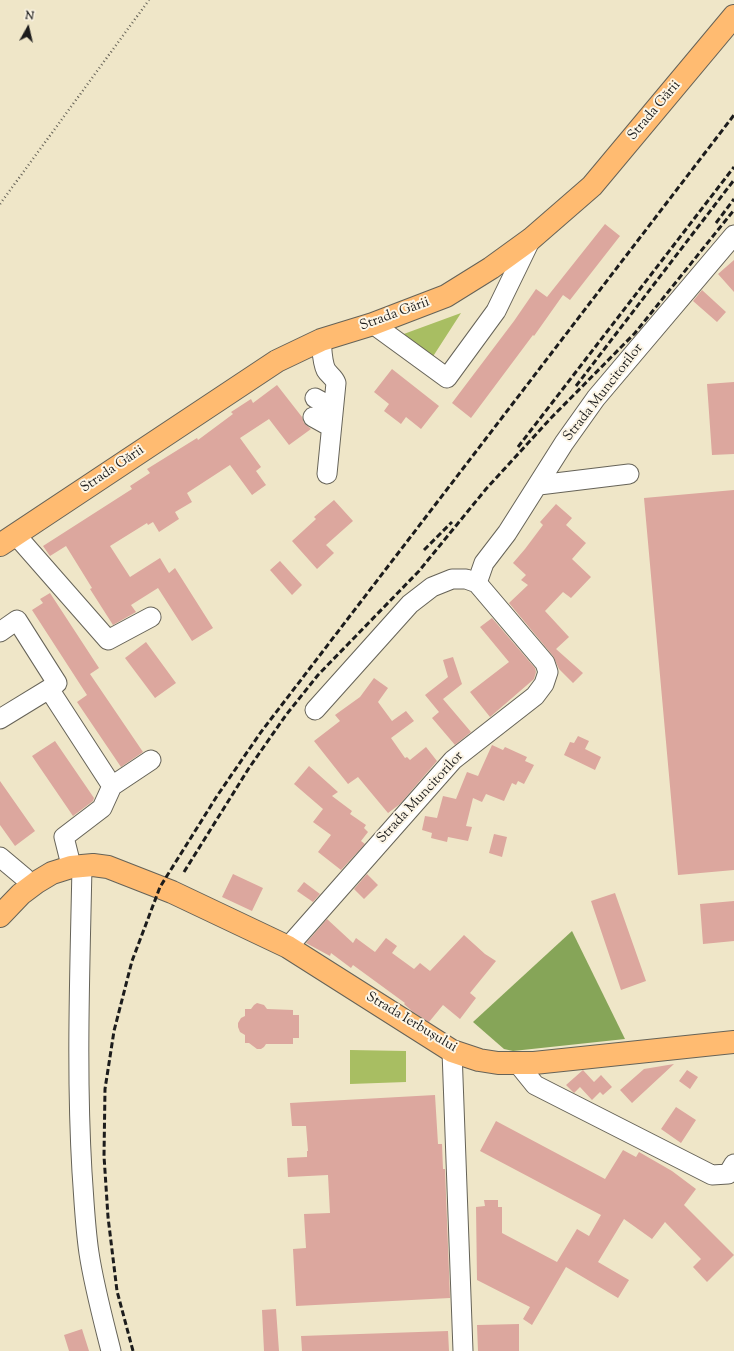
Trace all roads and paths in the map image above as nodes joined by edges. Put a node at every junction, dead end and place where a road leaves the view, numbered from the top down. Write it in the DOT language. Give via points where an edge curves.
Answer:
graph roads {
  1 [pos="149,0"];
  2 [pos="734,16"];
  3 [pos="0,204"];
  4 [pos="734,235"];
  5 [pos="531,239"];
  6 [pos="373,324"];
  7 [pos="321,340"];
  8 [pos="333,408"];
  9 [pos="326,474"];
  10 [pos="629,474"];
  11 [pos="539,485"];
  12 [pos="8,539"];
  13 [pos="477,583"];
  14 [pos="151,617"];
  15 [pos="0,632"];
  16 [pos="49,689"];
  17 [pos="315,710"];
  18 [pos="0,719"];
  19 [pos="151,760"];
  20 [pos="112,786"];
  21 [pos="0,857"];
  22 [pos="76,861"];
  23 [pos="25,878"];
  24 [pos="0,916"];
  25 [pos="288,947"];
  26 [pos="734,1042"];
  27 [pos="452,1051"];
  28 [pos="518,1064"];
  29 [pos="734,1164"];
  30 [pos="111,1351"];
  31 [pos="463,1351"];
  1 -- 3 [label="path"];
  2 -- 5 [label="main road, Strada Gării" via="592,186"];
  4 -- 11 [label="street, Strada Muncitorilor" via="596,398"];
  5 -- 6 [label="main road, Strada Gării" via="446,296"];
  5 -- 6 [label="street" via="496,311 447,378"];
  6 -- 7 [label="main road, Strada Gării"];
  7 -- 8 [label="street" via="325,368 336,383"];
  7 -- 12 [label="main road, Strada Gării" via="277,361"];
  8 -- 8 [label="street" via="315,398"];
  8 -- 9 [label="street"];
  10 -- 11 [label="street"];
  11 -- 13 [label="street, Strada Muncitorilor" via="484,563"];
  12 -- 14 [label="street" via="108,640"];
  13 -- 17 [label="street" via="466,579 452,579 432,587 410,604"];
  13 -- 25 [label="street, Strada Muncitorilor" via="545,663 548,672 544,684 535,696 453,760"];
  15 -- 16 [label="street" via="17,620 57,683"];
  16 -- 18 [label="street"];
  16 -- 20 [label="street"];
  19 -- 20 [label="street"];
  20 -- 22 [label="street" via="102,808 64,837"];
  21 -- 23 [label="street"];
  22 -- 24 [label="main road, Strada Ierbușului" via="71,867 52,873 37,882"];
  22 -- 25 [label="main road, Strada Ierbușului" via="108,867 160,887"];
  22 -- 30 [label="street" via="80,964 79,1119 89,1252"];
  25 -- 27 [label="main road, Strada Ierbușului"];
  26 -- 28 [label="main road, Strada Ierbușului"];
  27 -- 28 [label="main road, Strada Ierbușului" via="479,1060"];
  27 -- 31 [label="street"];
  28 -- 29 [label="street" via="535,1085 712,1175 728,1174"];
}
